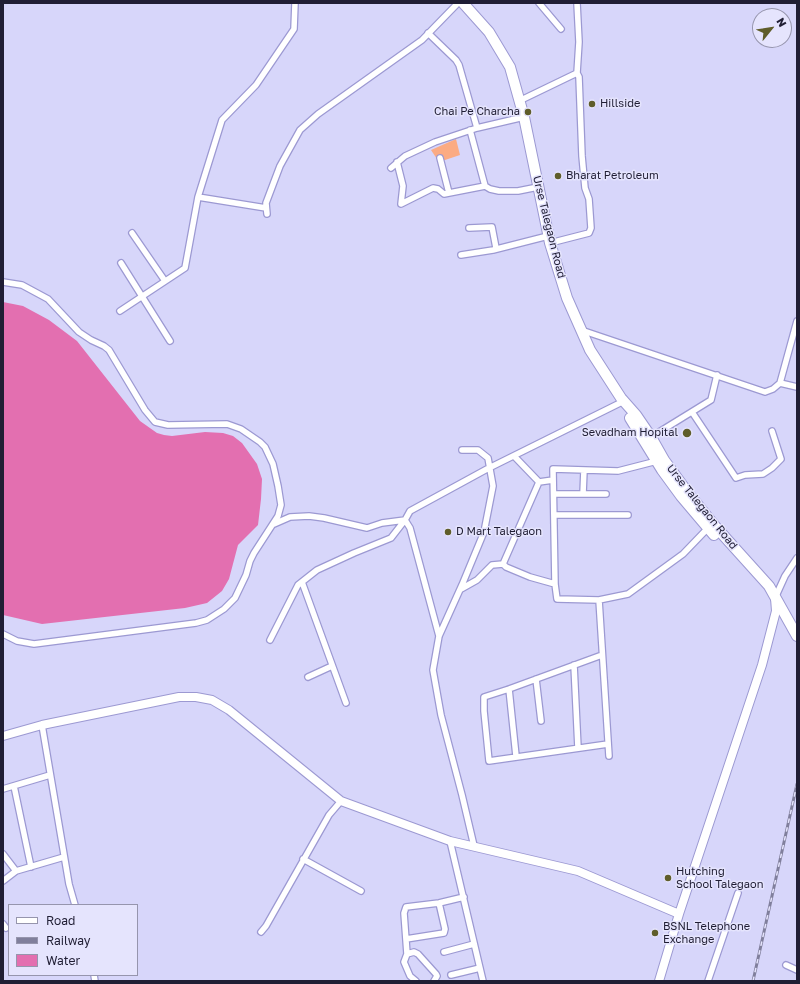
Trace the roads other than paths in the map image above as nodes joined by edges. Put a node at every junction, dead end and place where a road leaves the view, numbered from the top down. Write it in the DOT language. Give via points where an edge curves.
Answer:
graph roads {
  1 [pos="296,3"];
  2 [pos="463,3"];
  3 [pos="539,3"];
  4 [pos="577,3"];
  5 [pos="561,30"];
  6 [pos="428,34"];
  7 [pos="577,73"];
  8 [pos="519,101"];
  9 [pos="524,116"];
  10 [pos="477,128"];
  11 [pos="470,130"];
  12 [pos="440,158"];
  13 [pos="397,162"];
  14 [pos="391,168"];
  15 [pos="485,186"];
  16 [pos="538,187"];
  17 [pos="449,193"];
  18 [pos="198,197"];
  19 [pos="470,228"];
  20 [pos="132,233"];
  21 [pos="549,239"];
  22 [pos="496,248"];
  23 [pos="461,255"];
  24 [pos="121,263"];
  25 [pos="165,281"];
  26 [pos="3,282"];
  27 [pos="142,296"];
  28 [pos="120,311"];
  29 [pos="797,321"];
  30 [pos="580,330"];
  31 [pos="170,341"];
  32 [pos="717,375"];
  33 [pos="780,383"];
  34 [pos="797,387"];
  35 [pos="621,400"];
  36 [pos="692,412"];
  37 [pos="772,432"];
  38 [pos="651,437"];
  39 [pos="462,450"];
  40 [pos="514,456"];
  41 [pos="657,461"];
  42 [pos="489,468"];
  43 [pos="584,470"];
  44 [pos="554,480"];
  45 [pos="539,482"];
  46 [pos="554,494"];
  47 [pos="583,494"];
  48 [pos="606,494"];
  49 [pos="554,515"];
  50 [pos="628,515"];
  51 [pos="405,520"];
  52 [pos="274,524"];
  53 [pos="710,525"];
  54 [pos="797,558"];
  55 [pos="503,564"];
  56 [pos="302,582"];
  57 [pos="555,584"];
  58 [pos="461,589"];
  59 [pos="771,594"];
  60 [pos="599,600"];
  61 [pos="3,634"];
  62 [pos="439,636"];
  63 [pos="797,636"];
  64 [pos="270,640"];
  65 [pos="602,655"];
  66 [pos="574,665"];
  67 [pos="332,666"];
  68 [pos="308,677"];
  69 [pos="536,679"];
  70 [pos="509,689"];
  71 [pos="346,704"];
  72 [pos="541,721"];
  73 [pos="42,726"];
  74 [pos="3,736"];
  75 [pos="608,744"];
  76 [pos="578,748"];
  77 [pos="516,756"];
  78 [pos="609,756"];
  79 [pos="50,775"];
  80 [pos="14,786"];
  81 [pos="3,789"];
  82 [pos="341,801"];
  83 [pos="450,841"];
  84 [pos="474,846"];
  85 [pos="3,854"];
  86 [pos="64,857"];
  87 [pos="303,859"];
  88 [pos="31,867"];
  89 [pos="16,871"];
  90 [pos="3,881"];
  91 [pos="361,891"];
  92 [pos="738,893"];
  93 [pos="464,897"];
  94 [pos="439,903"];
  95 [pos="75,904"];
  96 [pos="679,914"];
  97 [pos="261,932"];
  98 [pos="406,939"];
  99 [pos="474,944"];
  100 [pos="444,952"];
  101 [pos="407,954"];
  102 [pos="786,966"];
  103 [pos="480,968"];
  104 [pos="797,970"];
  105 [pos="451,975"];
  106 [pos="416,981"];
  107 [pos="434,981"];
  108 [pos="483,981"];
  109 [pos="659,981"];
  110 [pos="708,981"];
  1 -- 18 [label="street" via="294,29 256,85 222,120"];
  2 -- 6 [label="street"];
  2 -- 8 [label="highway, Urse Talegaon Road" via="489,32 510,67"];
  3 -- 5 [label="street"];
  4 -- 7 [label="street"];
  6 -- 10 [label="street" via="459,65"];
  6 -- 18 [label="street" via="300,130 280,166 266,203 266,211"];
  7 -- 8 [label="street"];
  7 -- 21 [label="street" via="582,156 591,228 589,233"];
  8 -- 9 [label="highway, Urse Talegaon Road"];
  9 -- 10 [label="street"];
  9 -- 16 [label="highway, Urse Talegaon Road"];
  10 -- 11 [label="street"];
  11 -- 13 [label="street" via="415,151"];
  11 -- 15 [label="street"];
  12 -- 17 [label="street"];
  13 -- 14 [label="street"];
  13 -- 17 [label="street" via="404,186 401,204 433,188 444,194"];
  15 -- 16 [label="street" via="499,191"];
  15 -- 17 [label="street"];
  16 -- 21 [label="highway, Urse Talegaon Road"];
  18 -- 25 [label="street" via="185,268"];
  19 -- 22 [label="street" via="492,227"];
  20 -- 25 [label="street"];
  21 -- 22 [label="street"];
  21 -- 30 [label="highway, Urse Talegaon Road"];
  22 -- 23 [label="street"];
  24 -- 27 [label="street"];
  25 -- 27 [label="street"];
  26 -- 52 [label="street" via="22,285 48,299 79,332 109,350 155,422 168,425 227,424 241,429 260,442 269,454 278,486 281,505"];
  27 -- 28 [label="street"];
  27 -- 31 [label="street"];
  29 -- 33 [label="street"];
  30 -- 32 [label="street"];
  30 -- 35 [label="highway, Urse Talegaon Road"];
  32 -- 33 [label="street" via="765,392"];
  32 -- 36 [label="street" via="711,400"];
  33 -- 34 [label="street"];
  35 -- 38 [label="highway, Urse Talegaon Road"];
  35 -- 40 [label="street"];
  35 -- 41 [label="highway"];
  36 -- 37 [label="street" via="736,478 763,474 780,459"];
  36 -- 38 [label="street"];
  38 -- 53 [label="highway, Urse Talegaon Road"];
  39 -- 42 [label="street" via="478,450 488,458"];
  40 -- 42 [label="street"];
  40 -- 45 [label="street"];
  41 -- 43 [label="street" via="618,471"];
  41 -- 53 [label="highway" via="681,496"];
  42 -- 51 [label="street" via="410,511"];
  42 -- 58 [label="street" via="493,486 484,532"];
  43 -- 44 [label="street" via="553,469"];
  43 -- 47 [label="street"];
  44 -- 45 [label="street"];
  44 -- 46 [label="street"];
  45 -- 55 [label="street"];
  46 -- 47 [label="street"];
  46 -- 49 [label="street"];
  47 -- 48 [label="street"];
  49 -- 50 [label="street"];
  49 -- 57 [label="street"];
  51 -- 52 [label="street" via="367,528 309,516 290,517"];
  51 -- 56 [label="street" via="391,538 317,570"];
  51 -- 62 [label="street" via="410,528"];
  52 -- 61 [label="street" via="254,553 234,598 224,609 207,620 34,644 17,641"];
  53 -- 59 [label="highway, Urse Talegaon Road" via="769,586"];
  53 -- 60 [label="street" via="683,554 628,594"];
  54 -- 59 [label="street"];
  55 -- 57 [label="street" via="530,577"];
  55 -- 58 [label="street" via="492,565 477,580"];
  56 -- 64 [label="street" via="292,595"];
  56 -- 67 [label="street"];
  57 -- 60 [label="street" via="557,599"];
  58 -- 62 [label="street"];
  59 -- 63 [label="highway, Urse Talegaon Road"];
  59 -- 96 [label="street" via="776,611 762,664"];
  60 -- 65 [label="street"];
  62 -- 84 [label="street" via="433,670 440,715"];
  65 -- 66 [label="street"];
  65 -- 75 [label="street"];
  66 -- 69 [label="street"];
  66 -- 76 [label="street"];
  67 -- 68 [label="street"];
  67 -- 71 [label="street"];
  69 -- 70 [label="street"];
  69 -- 72 [label="street"];
  70 -- 77 [label="street"];
  70 -- 77 [label="street" via="484,697 488,754 489,761"];
  73 -- 74 [label="street"];
  73 -- 79 [label="street"];
  73 -- 82 [label="street" via="179,697 196,696 212,700 229,710"];
  75 -- 76 [label="street"];
  75 -- 78 [label="street"];
  76 -- 77 [label="street"];
  79 -- 80 [label="street"];
  79 -- 86 [label="street"];
  80 -- 81 [label="street"];
  80 -- 88 [label="street"];
  82 -- 83 [label="street"];
  82 -- 87 [label="street" via="329,815"];
  83 -- 84 [label="street"];
  83 -- 93 [label="street"];
  84 -- 96 [label="street" via="578,871"];
  85 -- 89 [label="street"];
  86 -- 88 [label="street"];
  86 -- 95 [label="street"];
  87 -- 91 [label="street"];
  87 -- 97 [label="street"];
  88 -- 89 [label="street"];
  89 -- 90 [label="street"];
  92 -- 110 [label="street"];
  93 -- 94 [label="street"];
  93 -- 99 [label="street"];
  94 -- 98 [label="street" via="406,906"];
  94 -- 98 [label="street" via="444,933"];
  96 -- 109 [label="street"];
  98 -- 101 [label="street"];
  99 -- 100 [label="street"];
  99 -- 103 [label="street"];
  101 -- 106 [label="street" via="404,962 410,976"];
  101 -- 107 [label="street" via="418,954 436,974"];
  102 -- 104 [label="street"];
  103 -- 105 [label="street"];
  103 -- 108 [label="street"];
}
